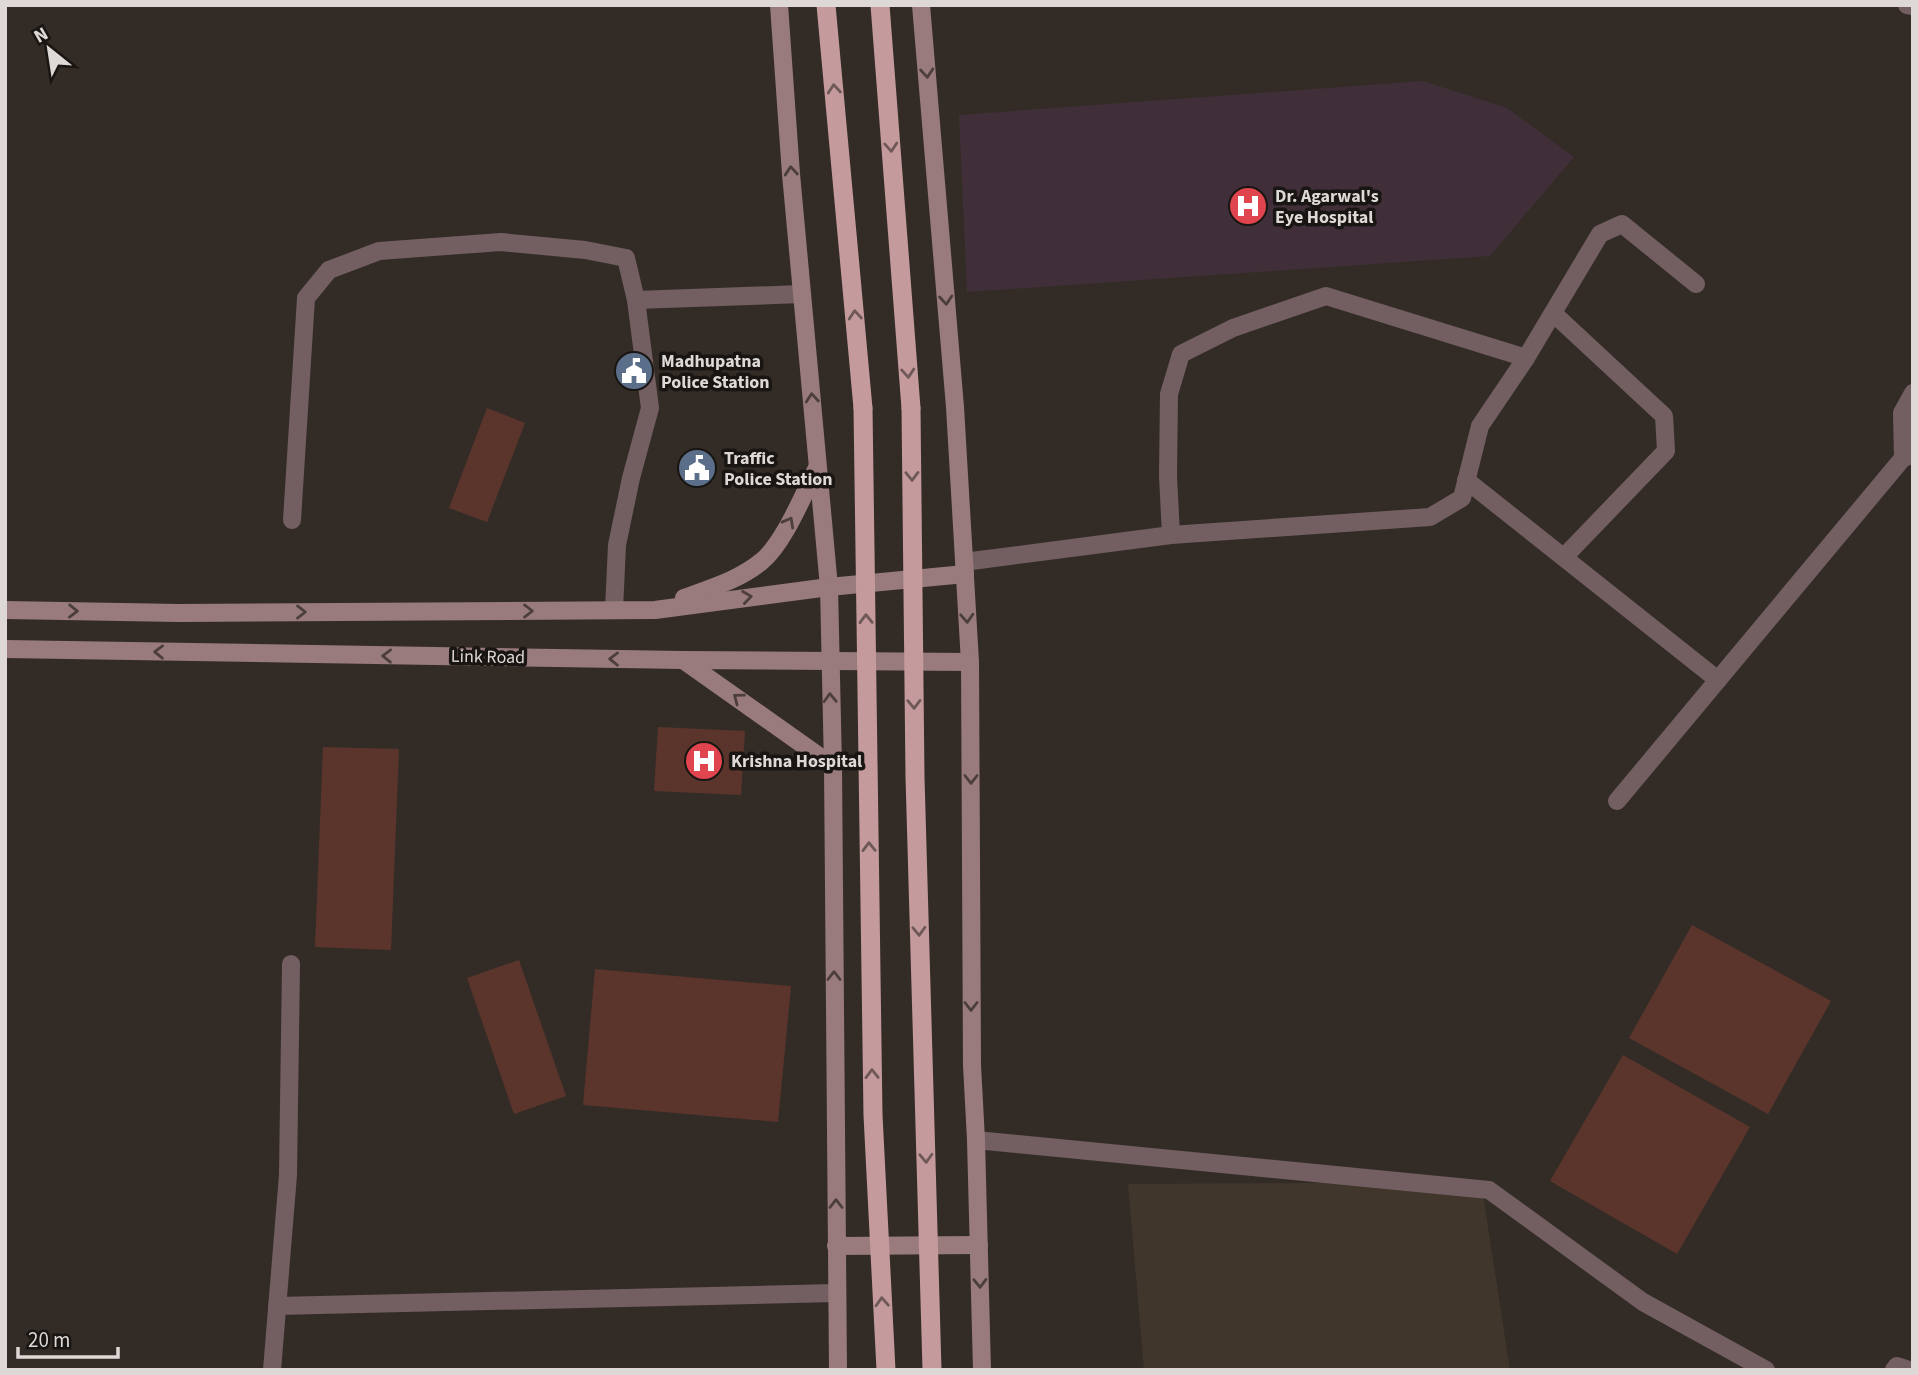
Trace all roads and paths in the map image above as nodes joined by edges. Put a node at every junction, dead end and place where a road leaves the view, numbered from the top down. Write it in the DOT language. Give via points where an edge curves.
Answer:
graph roads {
  1 [pos="779,5"];
  2 [pos="826,5"];
  3 [pos="880,5"];
  4 [pos="921,5"];
  5 [pos="1907,5"];
  6 [pos="1913,6"];
  7 [pos="1696,284"];
  8 [pos="802,294"];
  9 [pos="636,300"];
  10 [pos="1553,313"];
  11 [pos="1526,358"];
  12 [pos="1913,393"];
  13 [pos="1908,457"];
  14 [pos="818,466"];
  15 [pos="1466,480"];
  16 [pos="292,520"];
  17 [pos="1171,535"];
  18 [pos="1564,557"];
  19 [pos="964,568"];
  20 [pos="829,586"];
  21 [pos="5,610"];
  22 [pos="614,610"];
  23 [pos="655,610"];
  24 [pos="5,649"];
  25 [pos="682,660"];
  26 [pos="829,661"];
  27 [pos="970,662"];
  28 [pos="1718,680"];
  29 [pos="833,766"];
  30 [pos="1618,801"];
  31 [pos="291,964"];
  32 [pos="976,1140"];
  33 [pos="979,1245"];
  34 [pos="836,1246"];
  35 [pos="836,1293"];
  36 [pos="277,1306"];
  37 [pos="272,1370"];
  38 [pos="838,1370"];
  39 [pos="886,1370"];
  40 [pos="932,1370"];
  41 [pos="982,1370"];
  42 [pos="1766,1370"];
  43 [pos="1894,1370"];
  44 [pos="1909,1370"];
  8 -- 1 [label="main road, one-way"];
  39 -- 2 [label="highway, one-way, bridge" via="873,1115 863,408"];
  3 -- 40 [label="highway, one-way, bridge" via="911,408 915,777"];
  4 -- 19 [label="main road, one-way"];
  5 -- 6 [label="street"];
  7 -- 10 [label="street" via="1622,224 1600,234"];
  8 -- 9 [label="street"];
  14 -- 8 [label="main road, one-way"];
  9 -- 16 [label="street" via="626,258 501,242 379,251 329,270 306,298"];
  9 -- 22 [label="street" via="650,408 617,545"];
  10 -- 11 [label="street"];
  10 -- 18 [label="street" via="1664,416 1666,451"];
  11 -- 15 [label="street" via="1480,426"];
  11 -- 17 [label="street" via="1326,296 1233,328 1181,354 1169,394"];
  12 -- 13 [label="street" via="1902,413"];
  13 -- 28 [label="street"];
  14 -- 20 [label="main road"];
  23 -- 14 [label="main road, one-way" via="736,579 764,560 787,528"];
  15 -- 17 [label="street" via="1462,498 1430,517"];
  15 -- 18 [label="street"];
  17 -- 19 [label="street"];
  18 -- 28 [label="street"];
  19 -- 20 [label="main road"];
  19 -- 27 [label="main road, one-way"];
  23 -- 20 [label="main road, one-way"];
  20 -- 26 [label="main road"];
  21 -- 22 [label="main road, one-way"];
  22 -- 23 [label="main road"];
  25 -- 24 [label="main road, Link Road, one-way"];
  25 -- 26 [label="main road, Link Road"];
  29 -- 25 [label="main road, one-way"];
  26 -- 27 [label="main road, Link Road"];
  29 -- 26 [label="main road, one-way"];
  27 -- 32 [label="main road, one-way"];
  28 -- 30 [label="street"];
  34 -- 29 [label="main road, one-way"];
  31 -- 36 [label="street" via="288,1175"];
  32 -- 33 [label="main road"];
  32 -- 42 [label="street" via="1489,1190 1643,1302"];
  33 -- 34 [label="main road"];
  33 -- 41 [label="main road, one-way"];
  34 -- 35 [label="main road"];
  35 -- 36 [label="street"];
  35 -- 38 [label="main road"];
  36 -- 37 [label="street"];
  43 -- 44 [label="street" via="1897,1366"];
}
